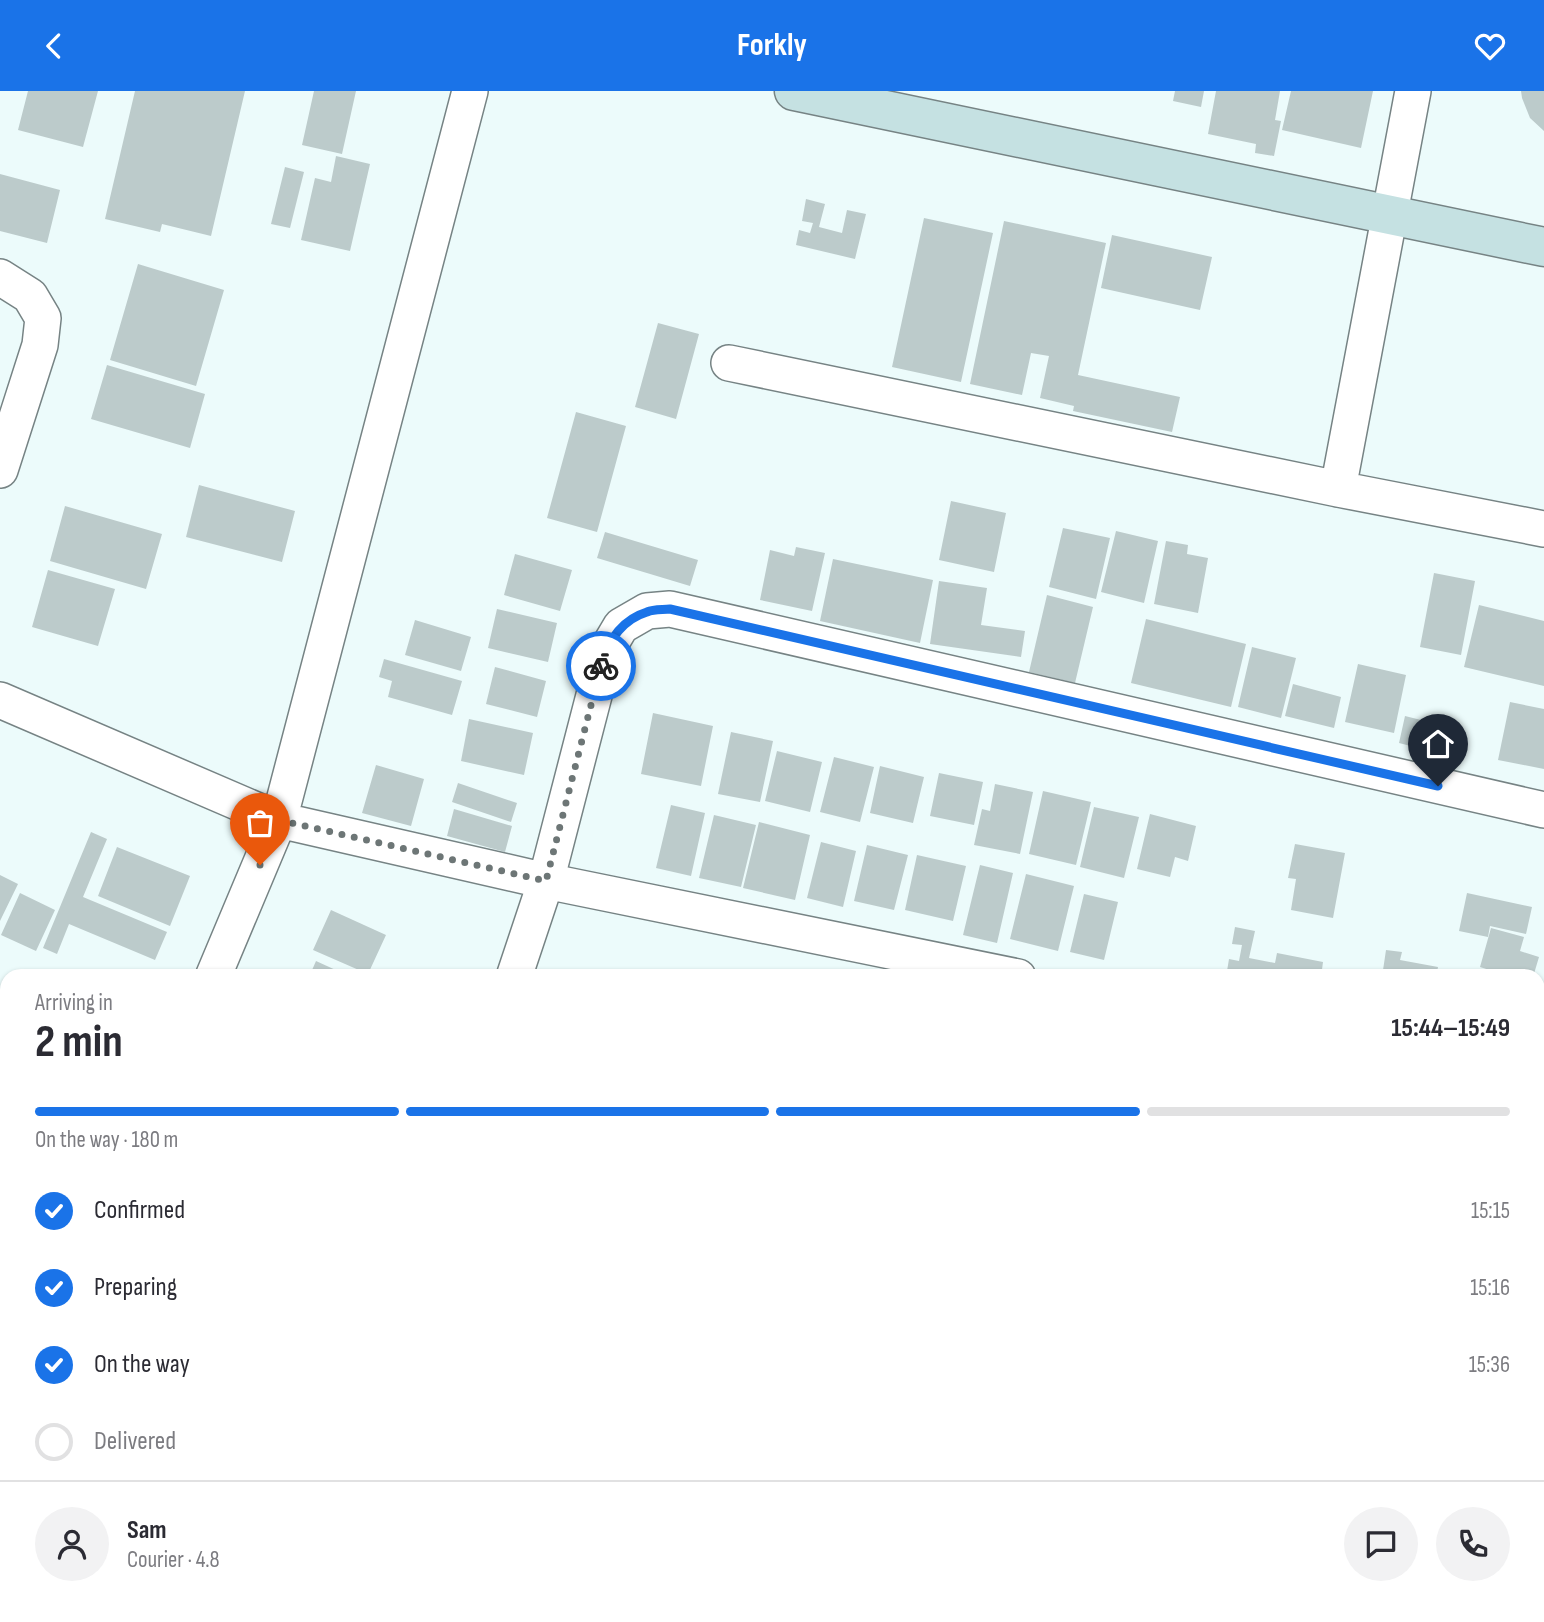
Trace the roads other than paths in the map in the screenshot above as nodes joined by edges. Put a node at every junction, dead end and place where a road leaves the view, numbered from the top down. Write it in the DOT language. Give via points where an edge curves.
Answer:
graph roads {
  1 [pos="470,91"];
  2 [pos="794,91"];
  3 [pos="1413,91"];
  4 [pos="843,96"];
  5 [pos="1389,215"];
  6 [pos="1544,247"];
  7 [pos="0,277"];
  8 [pos="729,363"];
  9 [pos="0,470"];
  10 [pos="1338,489"];
  11 [pos="1544,529"];
  12 [pos="0,701"];
  13 [pos="1544,810"];
  14 [pos="279,820"];
  15 [pos="546,881"];
  16 [pos="216,969"];
  17 [pos="517,969"];
  18 [pos="979,969"];
  1 -- 14 [label="street"];
  2 -- 4 [label="street"];
  3 -- 5 [label="street"];
  4 -- 5 [label="street"];
  5 -- 6 [label="street"];
  5 -- 10 [label="street"];
  7 -- 9 [label="street" via="30,296 43,318 40,345"];
  8 -- 10 [label="street"];
  10 -- 11 [label="street"];
  12 -- 14 [label="street"];
  13 -- 15 [label="street" via="670,609 647,611 621,626 605,653"];
  14 -- 15 [label="street"];
  14 -- 16 [label="street"];
  15 -- 17 [label="street"];
  15 -- 18 [label="street"];
}
